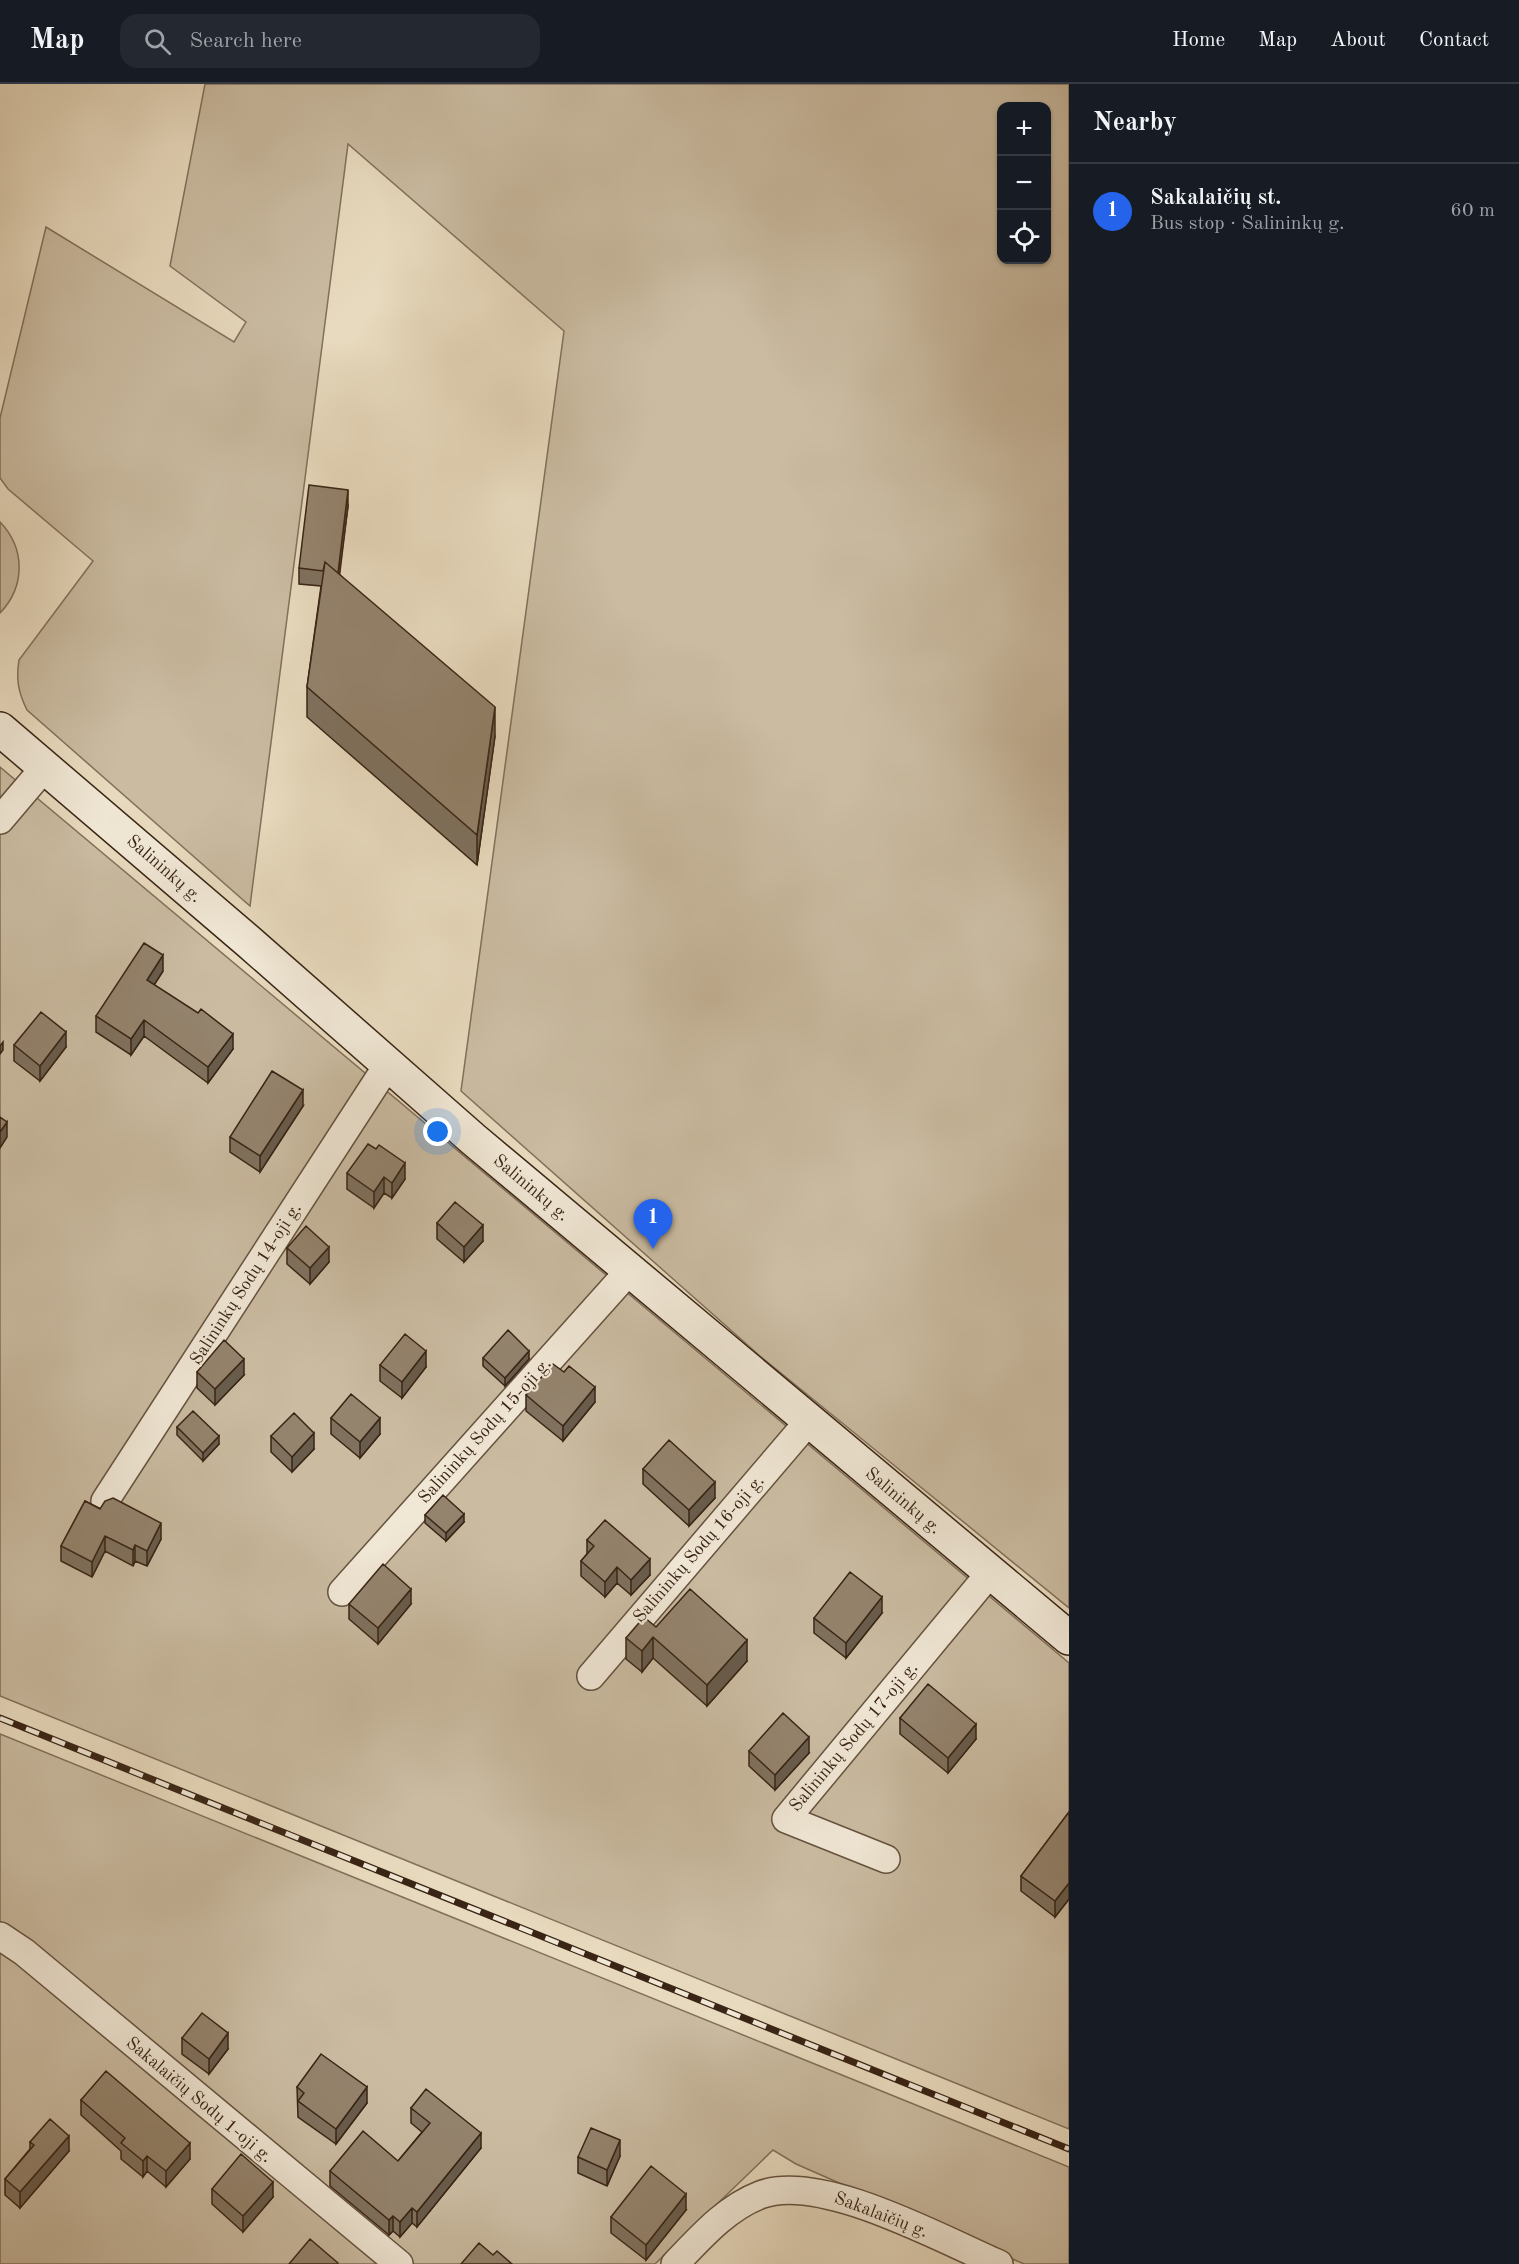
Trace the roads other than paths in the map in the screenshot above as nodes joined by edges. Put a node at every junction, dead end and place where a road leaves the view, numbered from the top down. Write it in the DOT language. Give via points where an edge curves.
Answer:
graph roads {
  1 [pos="0,729"];
  2 [pos="45,767"];
  3 [pos="0,820"];
  4 [pos="387,1066"];
  5 [pos="629,1271"];
  6 [pos="808,1422"];
  7 [pos="105,1501"];
  8 [pos="990,1573"];
  9 [pos="342,1592"];
  10 [pos="1069,1638"];
  11 [pos="591,1676"];
  12 [pos="886,1859"];
  13 [pos="0,1936"];
  14 [pos="399,2264"];
  15 [pos="675,2264"];
  16 [pos="999,2264"];
  1 -- 2 [label="main road, Salininkų g."];
  2 -- 3 [label="street"];
  2 -- 4 [label="main road, Salininkų g."];
  4 -- 5 [label="main road, Salininkų g."];
  4 -- 7 [label="street, Salininkų Sodų 14-oji g."];
  5 -- 6 [label="main road, Salininkų g."];
  5 -- 9 [label="street, Salininkų Sodų 15-oji g."];
  6 -- 8 [label="main road, Salininkų g."];
  6 -- 11 [label="street, Salininkų Sodų 16-oji g."];
  8 -- 10 [label="main road, Salininkų g."];
  8 -- 12 [label="street, Salininkų Sodų 17-oji g." via="786,1819"];
  13 -- 14 [label="street, Sakalaičių Sodų 1-oji g."];
  15 -- 16 [label="street, Sakalaičių g." via="726,2215 760,2195 817,2191 854,2201"];
}
